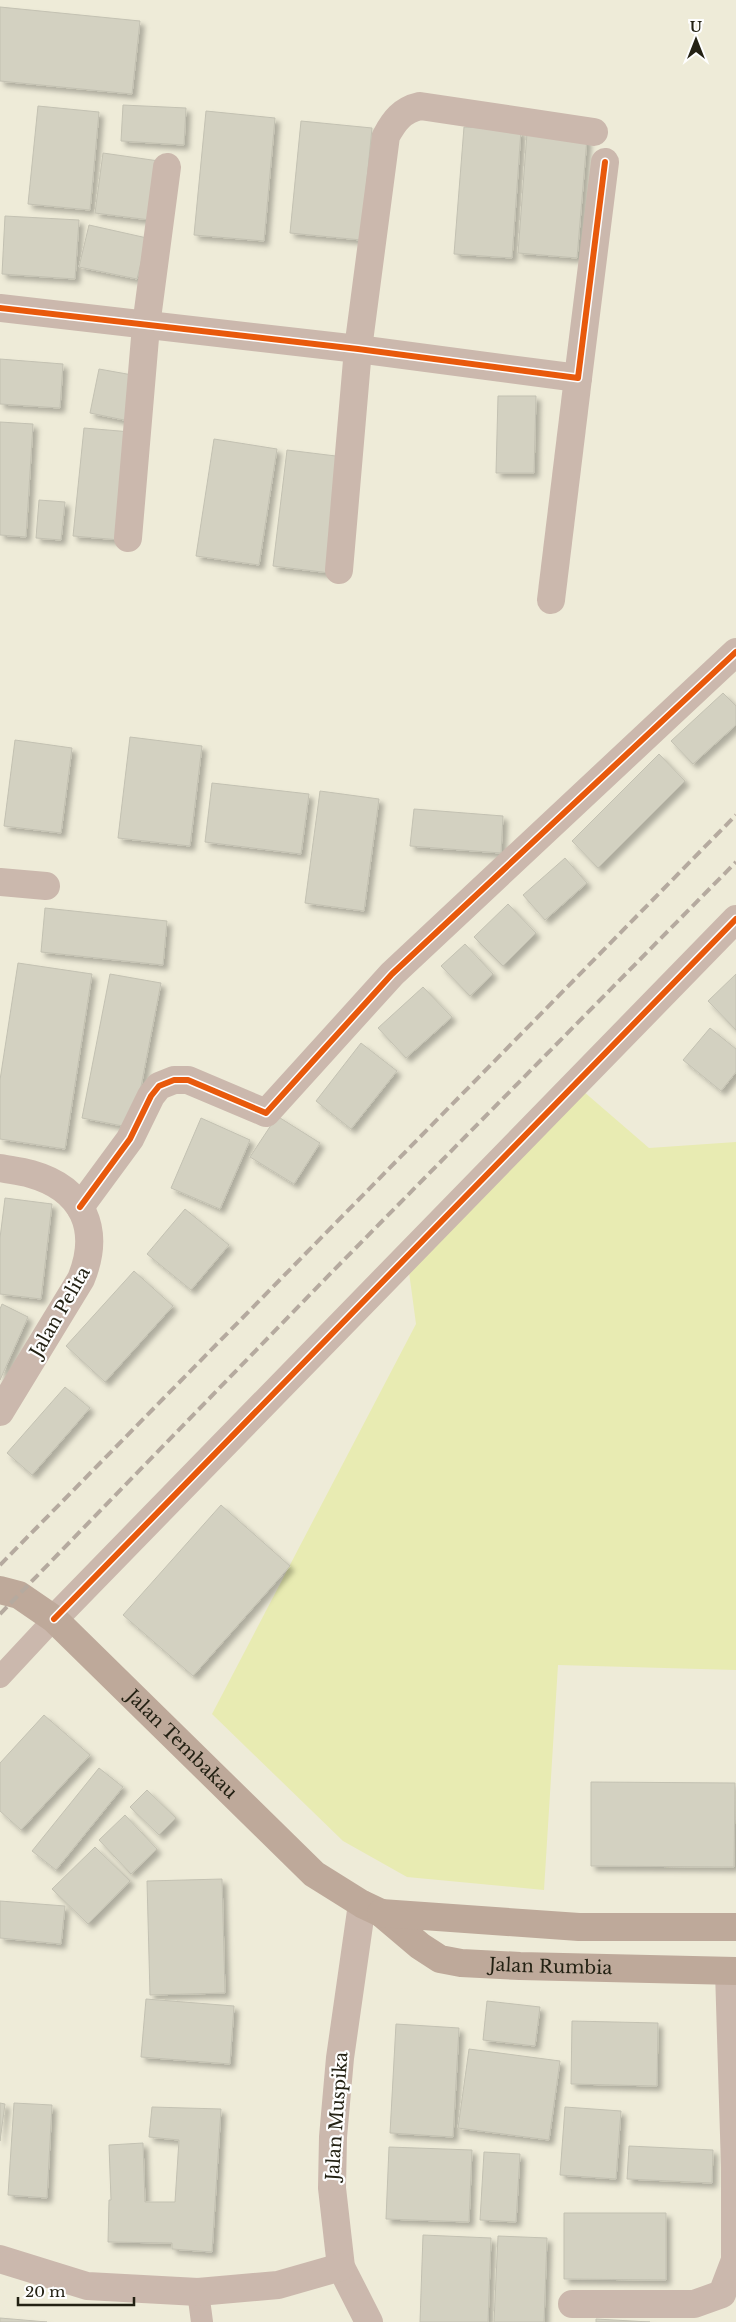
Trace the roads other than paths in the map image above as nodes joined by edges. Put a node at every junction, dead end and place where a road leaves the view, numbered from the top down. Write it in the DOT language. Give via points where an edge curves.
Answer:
graph roads {
  1 [pos="594,132"];
  2 [pos="605,162"];
  3 [pos="167,167"];
  4 [pos="0,308"];
  5 [pos="146,326"];
  6 [pos="358,349"];
  7 [pos="578,378"];
  8 [pos="128,538"];
  9 [pos="339,570"];
  10 [pos="551,600"];
  11 [pos="736,652"];
  12 [pos="0,882"];
  13 [pos="46,886"];
  14 [pos="736,919"];
  15 [pos="0,1168"];
  16 [pos="80,1207"];
  17 [pos="0,1412"];
  18 [pos="0,1590"];
  19 [pos="54,1619"];
  20 [pos="0,1677"];
  21 [pos="372,1909"];
  22 [pos="736,1928"];
  23 [pos="732,1971"];
  24 [pos="0,2259"];
  25 [pos="341,2267"];
  26 [pos="198,2292"];
  27 [pos="572,2304"];
  28 [pos="202,2322"];
  29 [pos="369,2322"];
  1 -- 6 [label="street" via="420,106 403,112 386,136"];
  2 -- 7 [label="street"];
  3 -- 5 [label="street"];
  4 -- 5 [label="street"];
  5 -- 6 [label="street"];
  5 -- 8 [label="street"];
  6 -- 7 [label="street"];
  6 -- 9 [label="street"];
  7 -- 10 [label="street"];
  11 -- 16 [label="street" via="392,974 266,1113 188,1080 166,1082 151,1096 130,1139"];
  12 -- 13 [label="street"];
  14 -- 19 [label="street"];
  15 -- 16 [label="street, Jalan Pelita" via="52,1182 70,1194"];
  16 -- 17 [label="street, Jalan Pelita" via="90,1234 89,1260 81,1279"];
  18 -- 19 [label="highway, Jalan Tembakau" via="19,1595"];
  19 -- 20 [label="lane"];
  19 -- 21 [label="highway, Jalan Tembakau" via="314,1874"];
  21 -- 22 [label="highway" via="579,1928"];
  21 -- 23 [label="highway, Jalan Rumbia" via="440,1959 461,1963"];
  21 -- 25 [label="street, Jalan Muspika" via="340,2058 333,2137 332,2188"];
  23 -- 27 [label="street" via="735,2260 722,2294 694,2304"];
  24 -- 26 [label="street" via="87,2286"];
  25 -- 26 [label="street" via="278,2285"];
  25 -- 29 [label="street, Jalan Muspika"];
  26 -- 28 [label="lane"];
}
